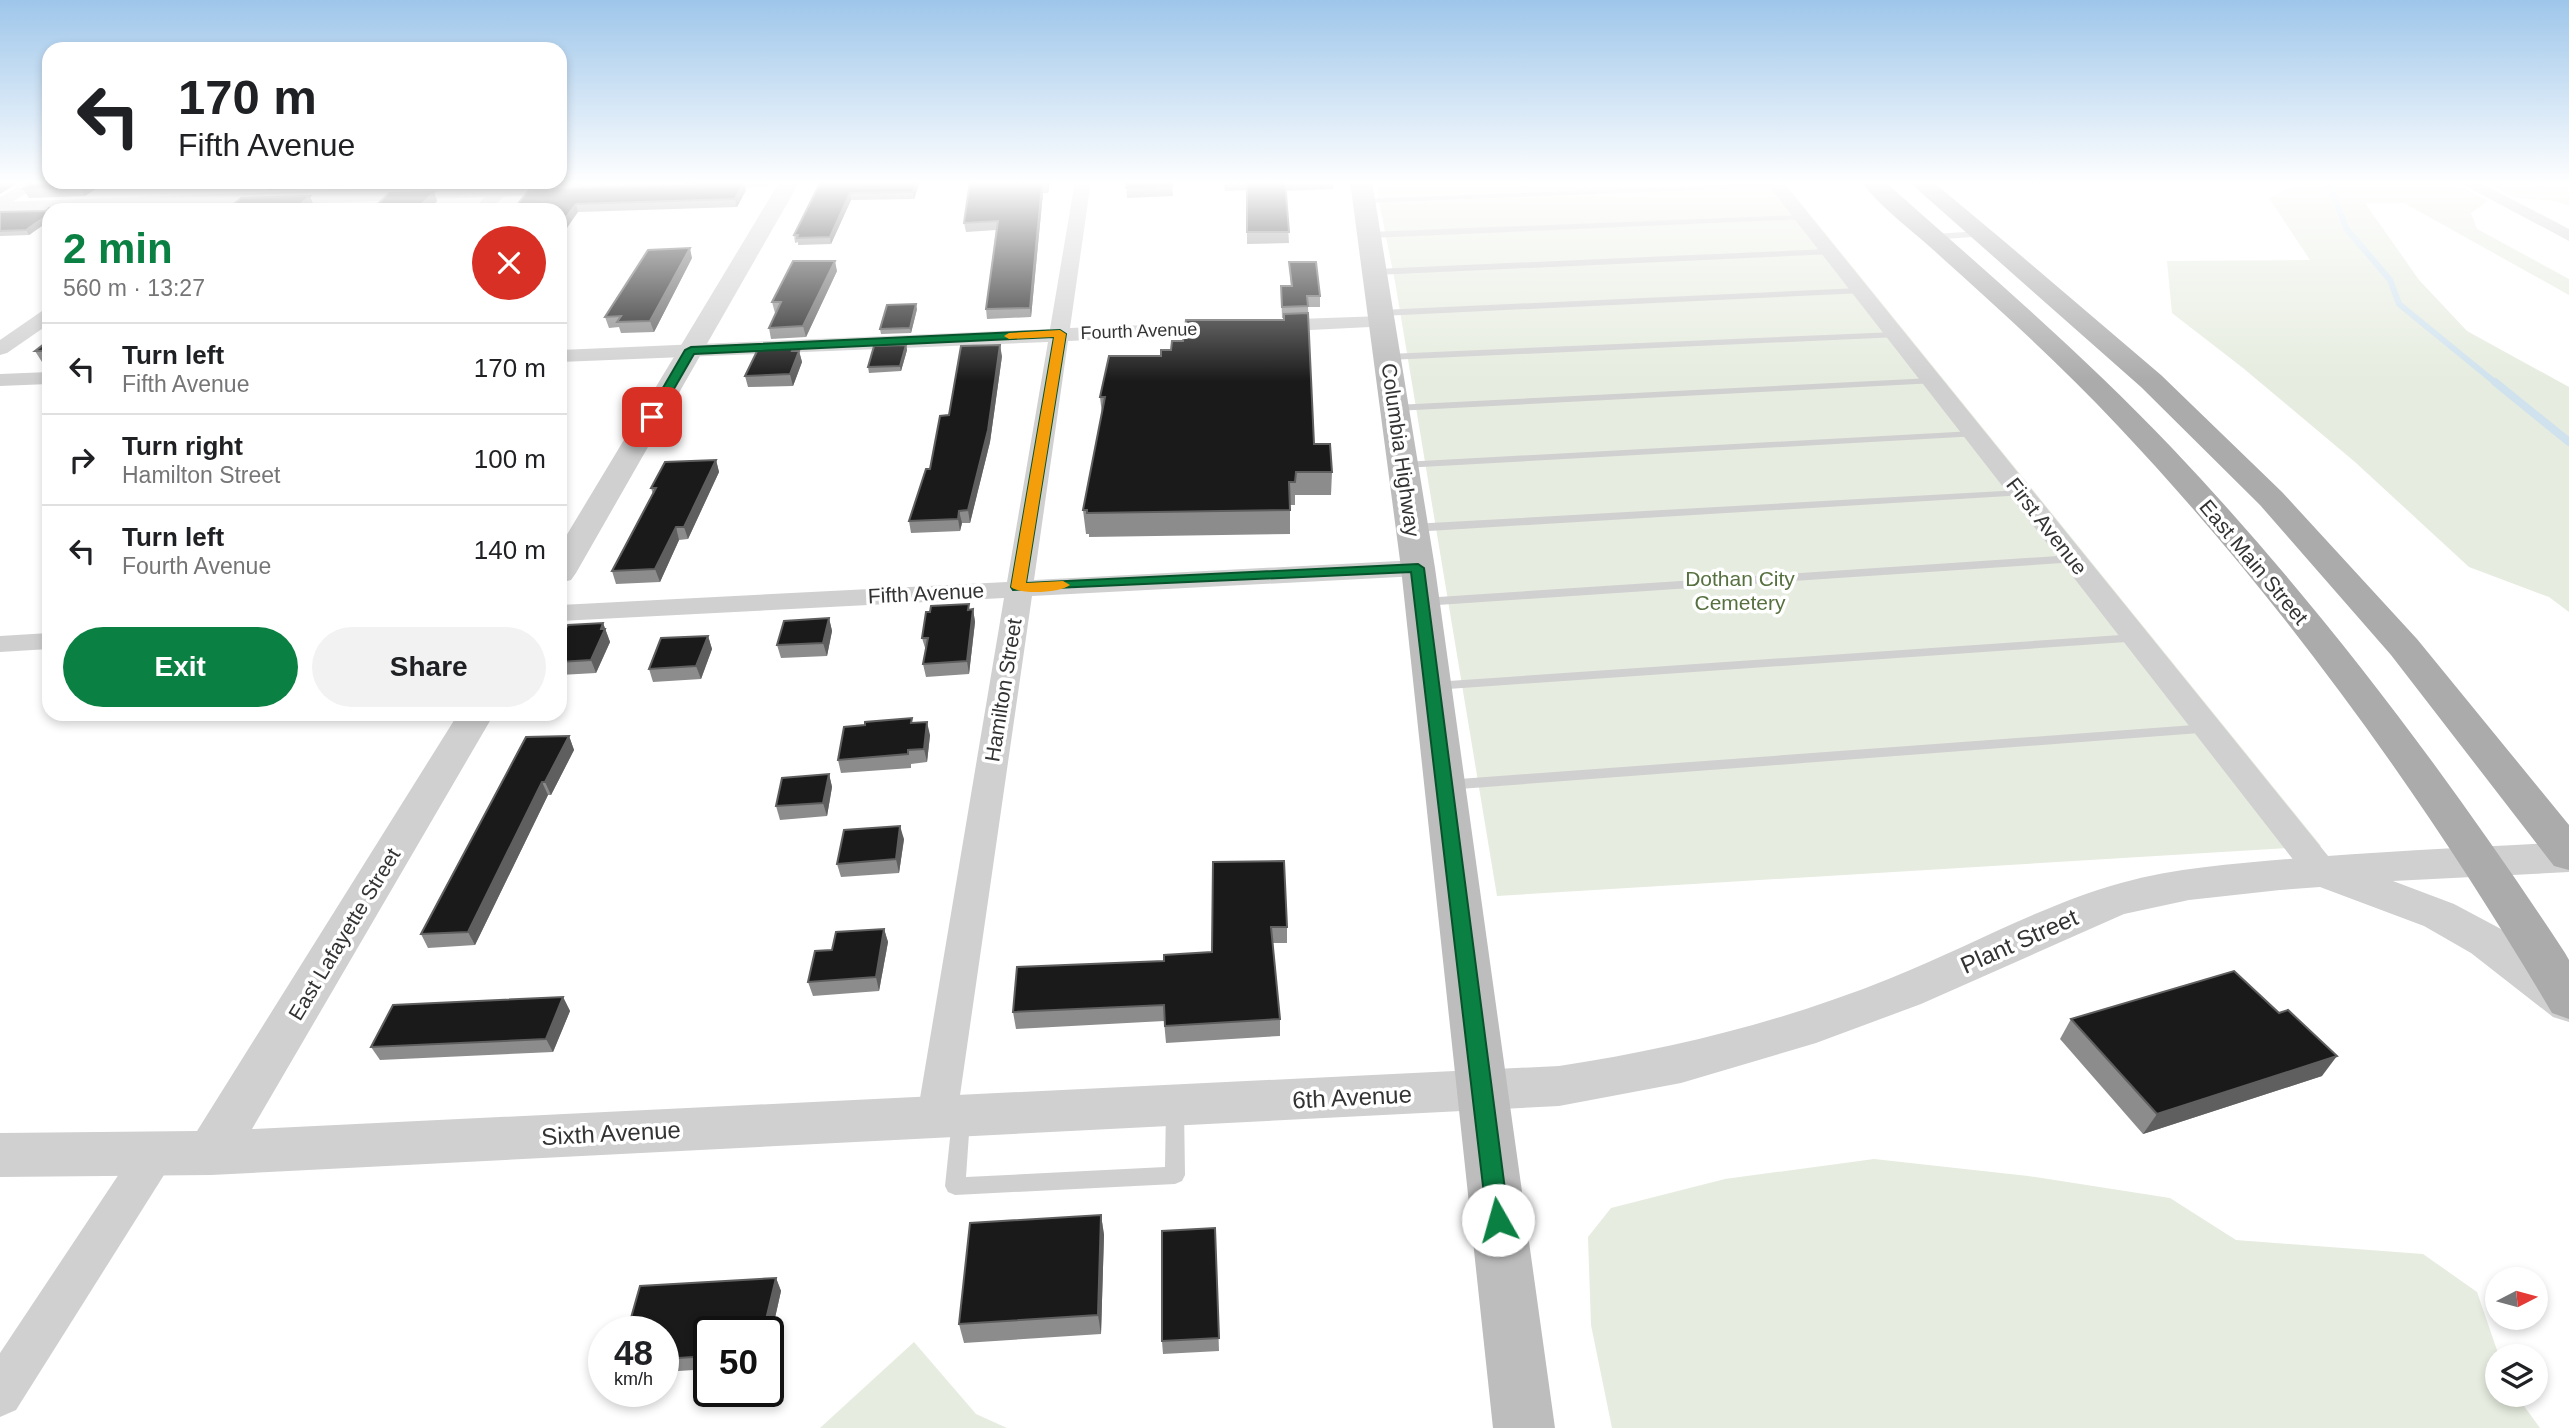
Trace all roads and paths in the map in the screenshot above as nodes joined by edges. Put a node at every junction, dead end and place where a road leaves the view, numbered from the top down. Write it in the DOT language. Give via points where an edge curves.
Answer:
graph roads {
  1 [pos="751,248"];
  2 [pos="1073,248"];
  3 [pos="1371,248"];
  4 [pos="1826,248"];
  5 [pos="1945,248"];
  6 [pos="1997,248"];
  7 [pos="1829,252"];
  8 [pos="1375,271"];
  9 [pos="1860,291"];
  10 [pos="42,319"];
  11 [pos="1384,331"];
  12 [pos="1060,334"];
  13 [pos="1896,335"];
  14 [pos="0,349"];
  15 [pos="691,350"];
  16 [pos="567,356"];
  17 [pos="42,378"];
  18 [pos="0,380"];
  19 [pos="1932,381"];
  20 [pos="1395,408"];
  21 [pos="1974,434"];
  22 [pos="1403,465"];
  23 [pos="2021,493"];
  24 [pos="2073,559"];
  25 [pos="567,561"];
  26 [pos="1417,566"];
  27 [pos="1018,587"];
  28 [pos="567,613"];
  29 [pos="2136,638"];
  30 [pos="42,641"];
  31 [pos="0,644"];
  32 [pos="1432,686"];
  33 [pos="472,721"];
  34 [pos="2208,729"];
  35 [pos="1445,785"];
  36 [pos="2569,856"];
  37 [pos="2481,861"];
  38 [pos="2321,871"];
  39 [pos="2569,1002"];
  40 [pos="1482,1090"];
  41 [pos="1223,1105"];
  42 [pos="1175,1107"];
  43 [pos="949,1115"];
  44 [pos="211,1153"];
  45 [pos="155,1154"];
  46 [pos="0,1155"];
  47 [pos="0,1394"];
  48 [pos="1524,1428"];
  1 -- 15 [label="street"];
  2 -- 12 [label="street, Hamilton Street"];
  3 -- 8 [label="main road, Columbia Highway"];
  4 -- 7 [label="street, First Avenue"];
  5 -- 37 [label="main road, East Main Street" via="2104,394 2205,502 2340,668"];
  6 -- 36 [label="main road" via="2164,393 2275,503 2432,680"];
  7 -- 8 [label="lane"];
  7 -- 9 [label="street, First Avenue"];
  8 -- 11 [label="main road, Columbia Highway"];
  9 -- 11 [label="lane"];
  9 -- 13 [label="street, First Avenue"];
  10 -- 14 [label="street"];
  11 -- 12 [label="street, Fourth Avenue"];
  11 -- 13 [label="lane"];
  11 -- 20 [label="main road, Columbia Highway"];
  12 -- 15 [label="street, Fourth Avenue"];
  12 -- 27 [label="street, Hamilton Street"];
  13 -- 19 [label="street, First Avenue"];
  15 -- 16 [label="street, Fourth Avenue"];
  15 -- 25 [label="street"];
  17 -- 18 [label="street"];
  19 -- 20 [label="lane"];
  19 -- 21 [label="street, First Avenue"];
  20 -- 22 [label="main road, Columbia Highway"];
  21 -- 22 [label="lane"];
  21 -- 23 [label="street, First Avenue"];
  22 -- 26 [label="main road, Columbia Highway"];
  23 -- 24 [label="street, First Avenue"];
  23 -- 26 [label="lane"];
  24 -- 26 [label="lane"];
  24 -- 29 [label="street, First Avenue"];
  26 -- 27 [label="street, Fifth Avenue"];
  26 -- 32 [label="main road, Columbia Highway"];
  27 -- 28 [label="street, Fifth Avenue"];
  27 -- 43 [label="street, Hamilton Street"];
  29 -- 32 [label="lane"];
  29 -- 34 [label="street, First Avenue"];
  30 -- 31 [label="street"];
  32 -- 35 [label="main road, Columbia Highway"];
  33 -- 44 [label="street, East Lafayette Street"];
  34 -- 35 [label="lane"];
  34 -- 38 [label="street, First Avenue"];
  35 -- 40 [label="main road, Columbia Highway"];
  36 -- 37 [label="street, Plant Street"];
  37 -- 38 [label="street, Plant Street"];
  37 -- 39 [label="main road, East Main Street"];
  38 -- 39 [label="street" via="2439,915 2486,941"];
  38 -- 40 [label="street, Plant Street" via="2174,885 2131,895 1878,1002 1731,1052 1624,1077"];
  40 -- 41 [label="street, 6th Avenue"];
  40 -- 48 [label="main road, Columbia Highway"];
  41 -- 42 [label="street, Sixth Avenue"];
  42 -- 43 [label="street, Sixth Avenue"];
  42 -- 43 [label="lane" via="1175,1175 955,1186"];
  43 -- 44 [label="street, Sixth Avenue"];
  44 -- 45 [label="street, Sixth Avenue"];
  45 -- 46 [label="street, Sixth Avenue"];
  45 -- 47 [label="street"];
}
